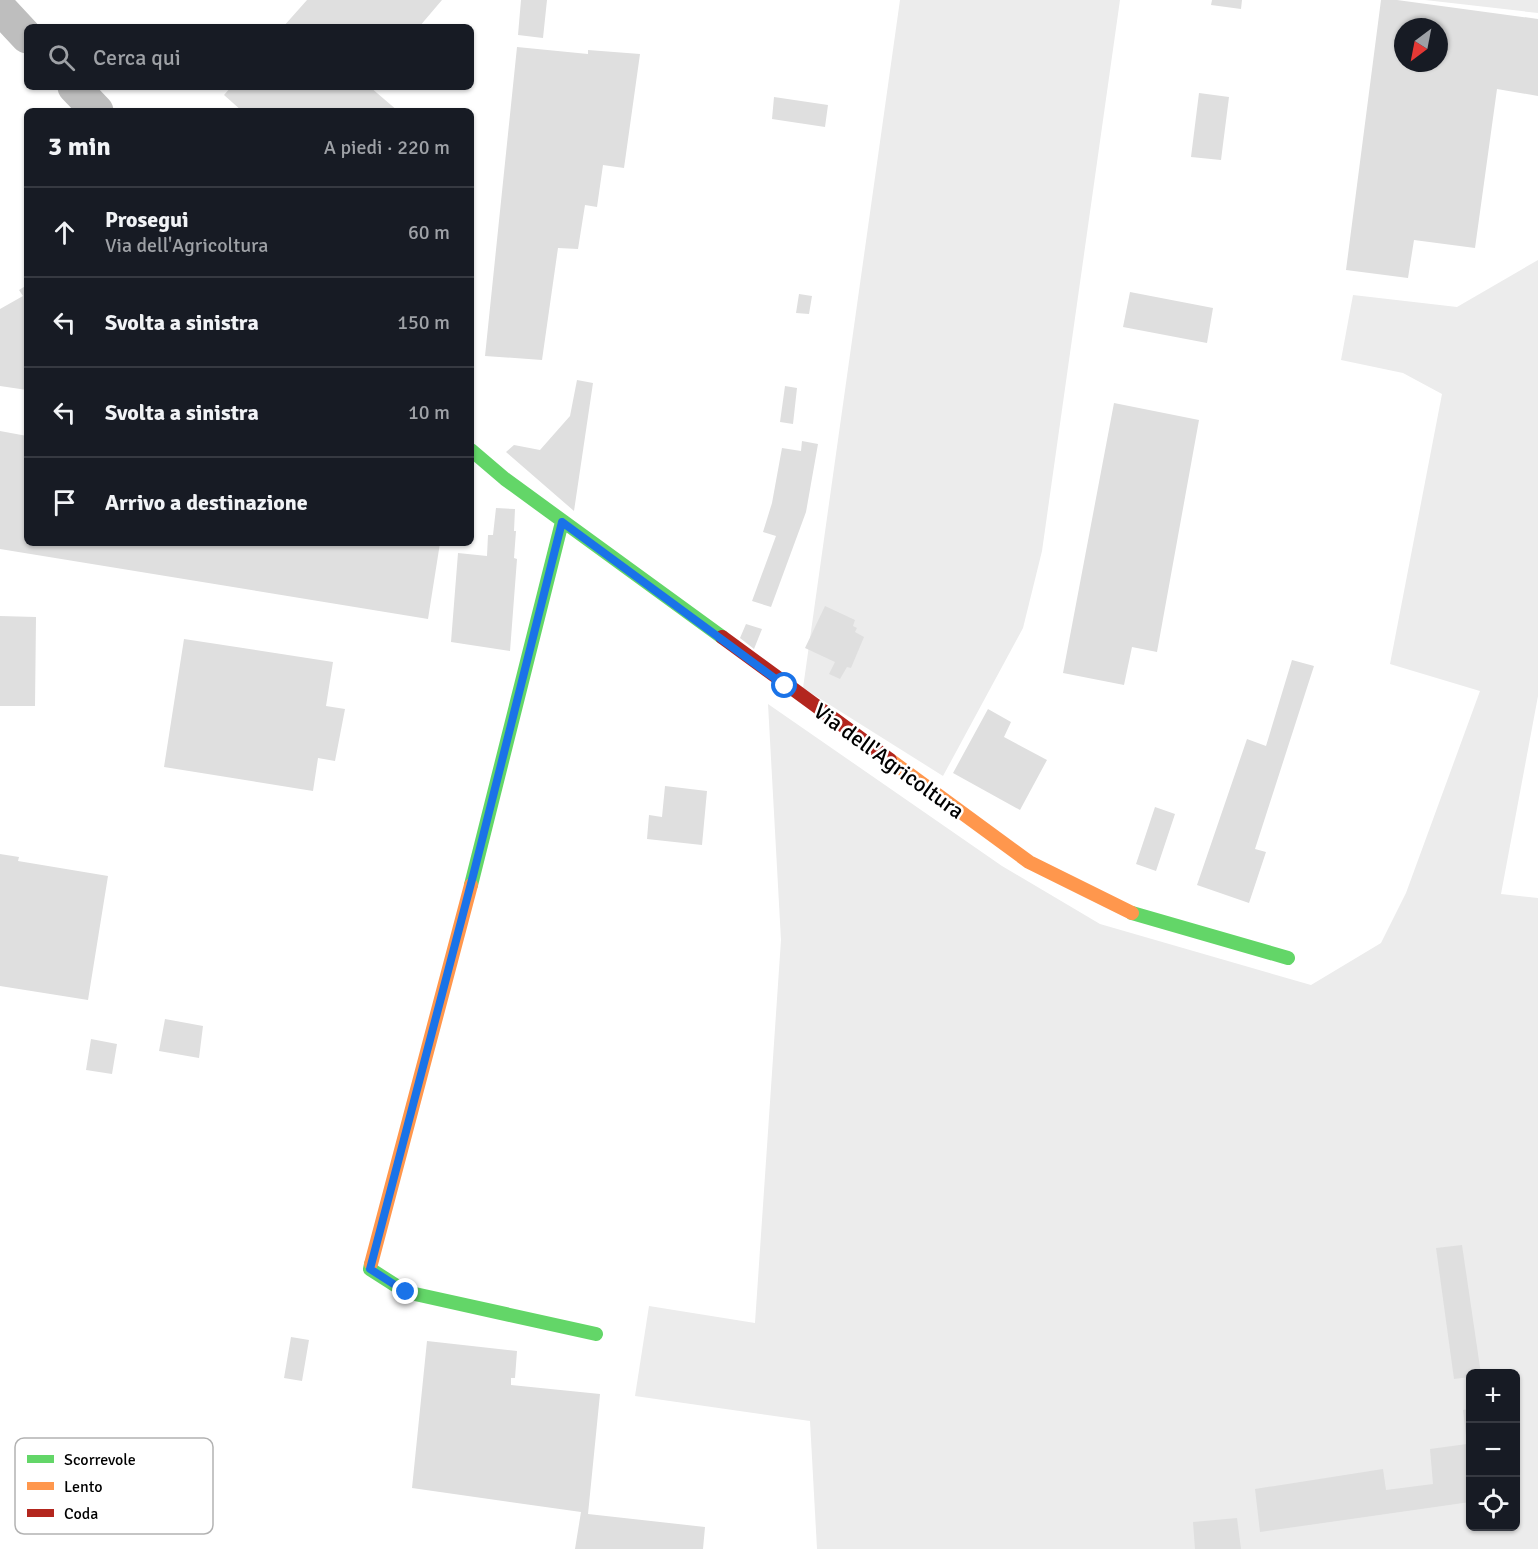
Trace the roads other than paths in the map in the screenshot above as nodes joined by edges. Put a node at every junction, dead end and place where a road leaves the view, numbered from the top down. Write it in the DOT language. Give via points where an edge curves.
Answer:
graph roads {
  1 [pos="0,8"];
  2 [pos="24,34"];
  3 [pos="77,90"];
  4 [pos="94,108"];
  5 [pos="474,453"];
  6 [pos="562,522"];
  7 [pos="1288,958"];
  8 [pos="596,1334"];
  1 -- 2 [label="street"];
  3 -- 4 [label="street"];
  5 -- 6 [label="street, Via dell'Agricoltura"];
  6 -- 7 [label="street, Via dell'Agricoltura" via="1029,862 1130,912"];
  6 -- 8 [label="street" via="370,1269 406,1292"];
}
